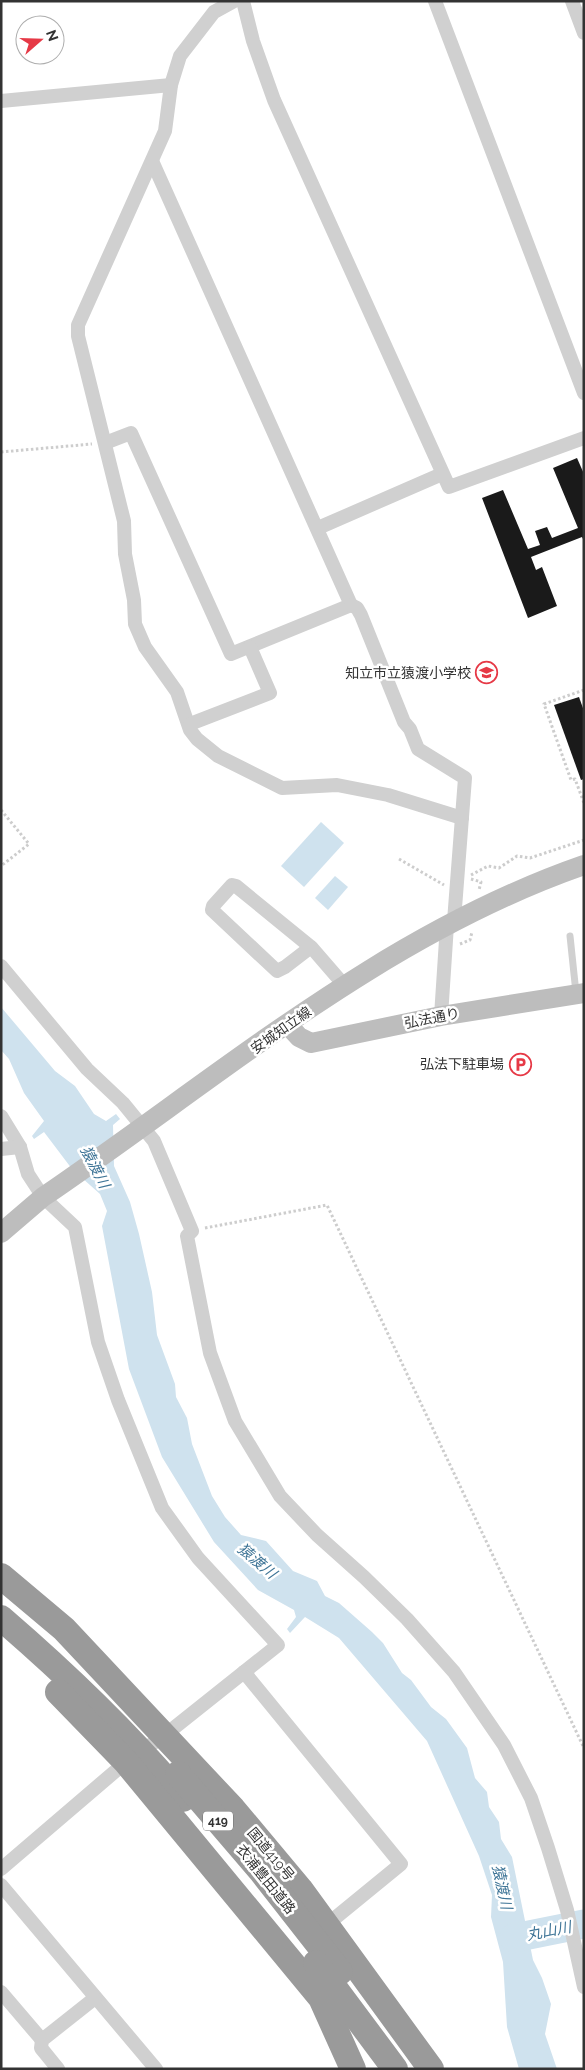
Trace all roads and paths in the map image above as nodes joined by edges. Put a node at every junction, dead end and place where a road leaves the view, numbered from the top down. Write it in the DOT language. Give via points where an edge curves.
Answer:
graph roads {
  1 [pos="242,1"];
  2 [pos="435,1"];
  3 [pos="572,1"];
  4 [pos="226,3"];
  5 [pos="584,33"];
  6 [pos="171,85"];
  7 [pos="1,101"];
  8 [pos="152,163"];
  9 [pos="584,393"];
  10 [pos="584,438"];
  11 [pos="106,443"];
  12 [pos="1,452"];
  13 [pos="442,474"];
  14 [pos="318,528"];
  15 [pos="351,605"];
  16 [pos="250,647"];
  17 [pos="584,690"];
  18 [pos="190,724"];
  19 [pos="584,803"];
  20 [pos="1,810"];
  21 [pos="462,818"];
  22 [pos="584,840"];
  23 [pos="584,865"];
  24 [pos="1,866"];
  25 [pos="466,877"];
  26 [pos="451,923"];
  27 [pos="570,936"];
  28 [pos="311,947"];
  29 [pos="1,966"];
  30 [pos="344,985"];
  31 [pos="580,993"];
  32 [pos="440,1016"];
  33 [pos="288,1025"];
  34 [pos="1,1116"];
  35 [pos="137,1132"];
  36 [pos="20,1146"];
  37 [pos="1,1149"];
  38 [pos="47,1194"];
  39 [pos="192,1231"];
  40 [pos="1,1233"];
  41 [pos="1,1576"];
  42 [pos="1,1596"];
  43 [pos="1,1618"];
  44 [pos="1,1640"];
  45 [pos="244,1672"];
  46 [pos="165,1735"];
  47 [pos="584,1748"];
  48 [pos="126,1762"];
  49 [pos="1,1869"];
  50 [pos="1,1885"];
  51 [pos="336,1918"];
  52 [pos="584,1987"];
  53 [pos="1,1992"];
  54 [pos="95,1998"];
  55 [pos="321,1998"];
  56 [pos="42,2040"];
  57 [pos="58,2069"];
  58 [pos="156,2069"];
  59 [pos="353,2069"];
  60 [pos="370,2069"];
  61 [pos="395,2069"];
  62 [pos="409,2069"];
  63 [pos="431,2069"];
  1 -- 13 [label="street" via="252,41 274,100"];
  2 -- 9 [label="street"];
  3 -- 5 [label="street"];
  4 -- 6 [label="street" via="214,12 180,56"];
  6 -- 7 [label="street"];
  6 -- 8 [label="street" via="165,131"];
  8 -- 11 [label="street" via="78,325 78,336"];
  8 -- 14 [label="street"];
  10 -- 13 [label="street" via="449,488"];
  11 -- 12 [label="path"];
  11 -- 16 [label="street" via="131,433 231,654"];
  11 -- 18 [label="street" via="124,521 125,554 135,624 145,647 177,692"];
  13 -- 14 [label="street"];
  14 -- 15 [label="street"];
  15 -- 16 [label="street"];
  15 -- 21 [label="street" via="361,615 418,749 466,778"];
  16 -- 18 [label="street" via="270,693"];
  17 -- 19 [label="path" via="544,704 570,780 575,779"];
  18 -- 21 [label="street" via="190,730 207,748 282,788 337,785 388,795"];
  20 -- 24 [label="path" via="29,844"];
  21 -- 26 [label="street"];
  22 -- 25 [label="path" via="530,858 517,856 499,868 488,866"];
  23 -- 26 [label="main road, 安城知立線"];
  26 -- 30 [label="main road, 安城知立線"];
  26 -- 32 [label="street"];
  27 -- 31 [label="lane"];
  28 -- 28 [label="street" via="236,886 232,885 213,906 212,910 277,971"];
  28 -- 30 [label="street"];
  29 -- 35 [label="street" via="87,1069 123,1103"];
  30 -- 33 [label="main road, 安城知立線"];
  31 -- 32 [label="main road, 弘法通り" via="523,1005"];
  32 -- 33 [label="main road, 弘法通り" via="311,1043 298,1037"];
  33 -- 35 [label="main road, 安城知立線"];
  34 -- 36 [label="street"];
  35 -- 38 [label="main road, 安城知立線"];
  35 -- 39 [label="street" via="154,1141"];
  36 -- 37 [label="street"];
  36 -- 38 [label="street" via="28,1174"];
  38 -- 40 [label="main road, 安城知立線"];
  38 -- 45 [label="street" via="75,1227 98,1342 162,1508 198,1558 278,1645"];
  39 -- 47 [label="path" via="327,1205"];
  39 -- 52 [label="street" via="187,1236 210,1353 235,1421 280,1496 407,1620 454,1672 504,1745 531,1798 568,1910"];
  41 -- 46 [label="highway, 国道419号 / 419" via="64,1629"];
  42 -- 62 [label="highway, 衣浦豊田道路 / 419" via="62,1651 192,1791 341,1972"];
  43 -- 61 [label="highway, 衣浦豊田道路 / 419" via="66,1674 151,1761 266,1899"];
  44 -- 48 [label="highway, 419" via="43,1676"];
  45 -- 46 [label="street"];
  45 -- 51 [label="street" via="401,1864"];
  46 -- 48 [label="street"];
  46 -- 63 [label="highway, 国道419号 / 419" via="300,1889"];
  48 -- 49 [label="street"];
  48 -- 55 [label="highway, 419"];
  50 -- 54 [label="street"];
  53 -- 56 [label="street"];
  54 -- 56 [label="street"];
  54 -- 58 [label="street"];
  55 -- 59 [label="highway, 419"];
  55 -- 60 [label="highway, 419"];
  56 -- 57 [label="street" via="41,2048"];
}
